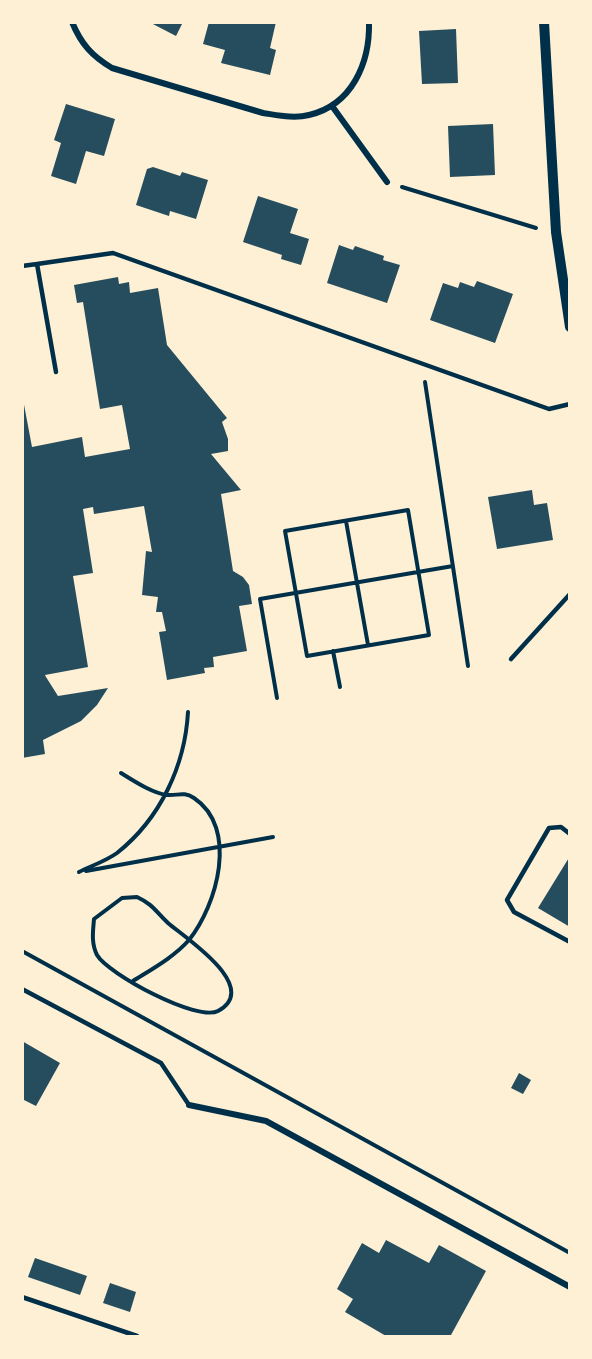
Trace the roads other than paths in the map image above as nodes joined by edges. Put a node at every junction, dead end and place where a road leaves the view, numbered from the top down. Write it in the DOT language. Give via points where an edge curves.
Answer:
graph roads {
  1 [pos="72,22"];
  2 [pos="369,22"];
  3 [pos="544,22"];
  4 [pos="332,106"];
  5 [pos="387,182"];
  6 [pos="37,264"];
  7 [pos="22,266"];
  8 [pos="570,327"];
  9 [pos="56,372"];
  10 [pos="570,404"];
  11 [pos="570,594"];
  12 [pos="511,659"];
  13 [pos="570,834"];
  14 [pos="570,942"];
  15 [pos="22,989"];
  16 [pos="189,1106"];
  17 [pos="570,1287"];
  18 [pos="22,1297"];
  19 [pos="137,1336"];
  1 -- 4 [label="street" via="94,58 112,68 263,113 308,116"];
  2 -- 4 [label="street" via="366,59 359,76"];
  3 -- 8 [label="street" via="556,232"];
  4 -- 5 [label="street"];
  6 -- 7 [label="lane"];
  6 -- 9 [label="lane"];
  6 -- 10 [label="lane" via="113,253 549,409"];
  11 -- 12 [label="lane"];
  13 -- 14 [label="lane" via="561,827 549,828 507,900 514,912"];
  15 -- 16 [label="lane" via="161,1063"];
  16 -- 17 [label="street" via="266,1121"];
  18 -- 19 [label="lane"];
}
